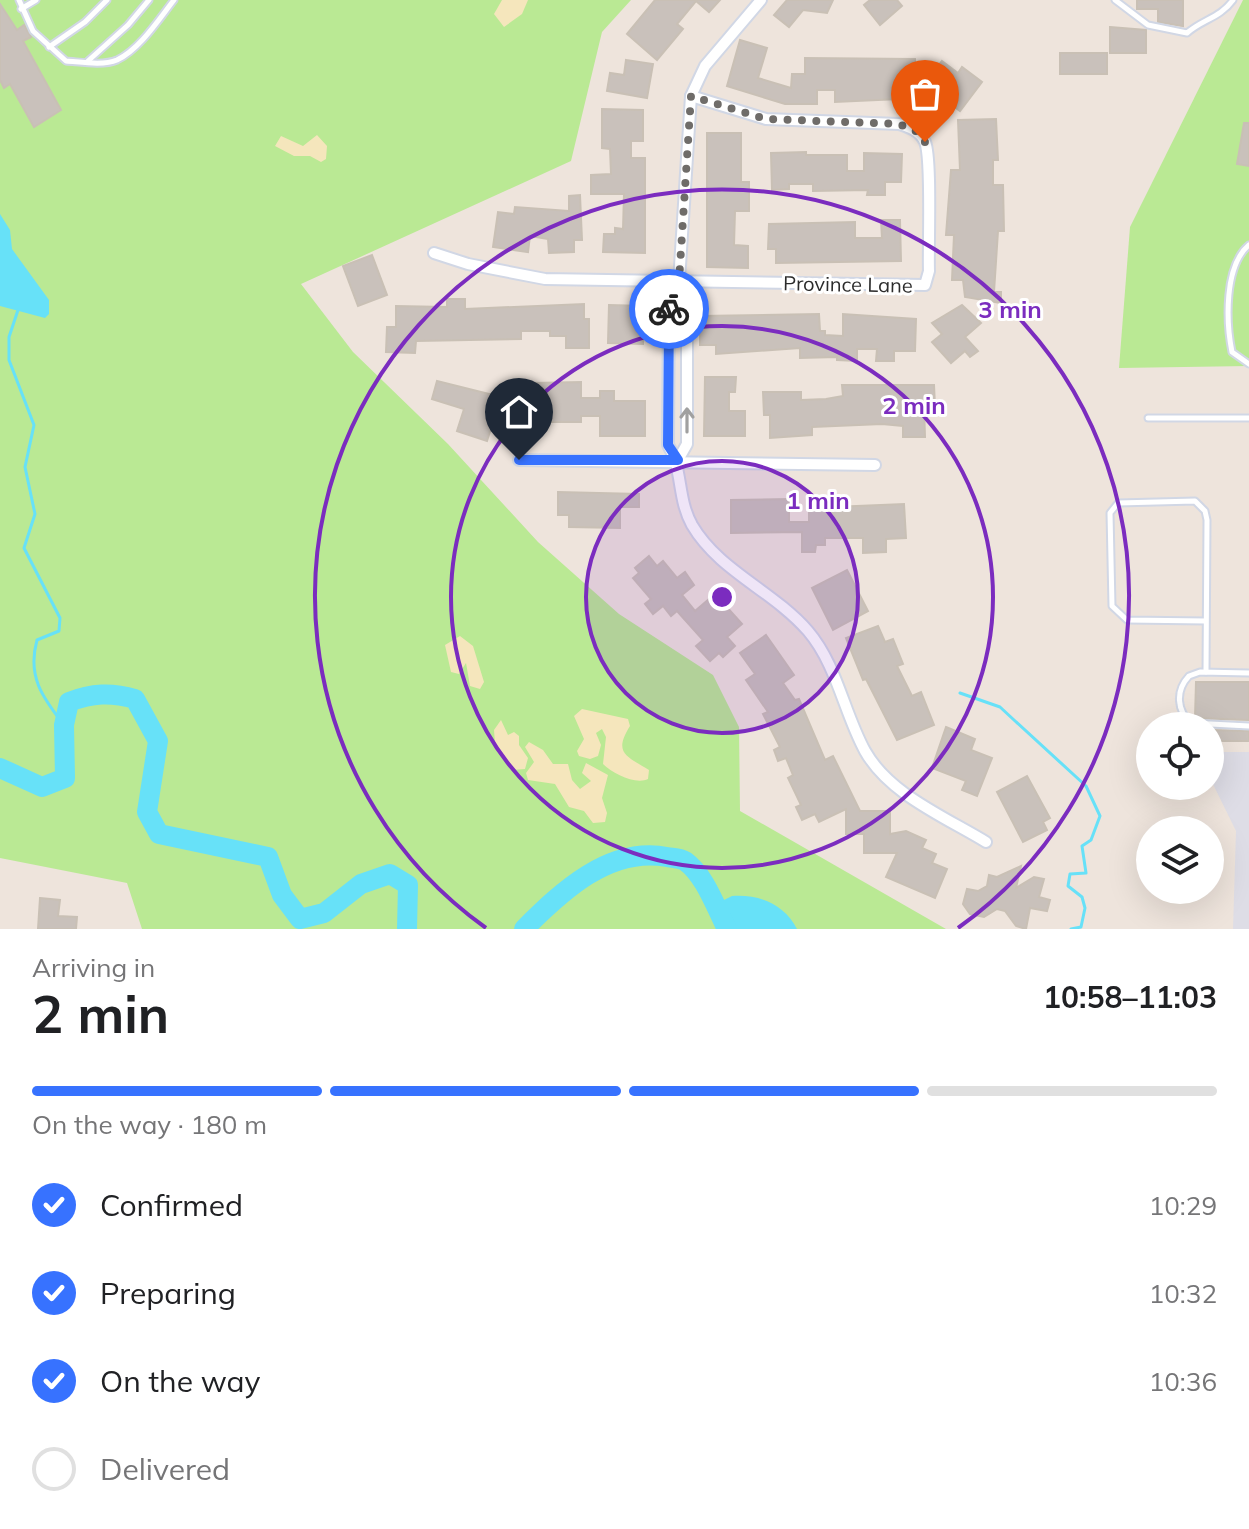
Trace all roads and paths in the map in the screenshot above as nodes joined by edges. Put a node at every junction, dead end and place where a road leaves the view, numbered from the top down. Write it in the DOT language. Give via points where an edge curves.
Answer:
graph roads {
  1 [pos="19,0"];
  2 [pos="36,0"];
  3 [pos="107,0"];
  4 [pos="149,0"];
  5 [pos="174,0"];
  6 [pos="761,0"];
  7 [pos="1115,0"];
  8 [pos="1233,0"];
  9 [pos="21,9"];
  10 [pos="49,47"];
  11 [pos="88,62"];
  12 [pos="691,96"];
  13 [pos="1249,245"];
  14 [pos="434,253"];
  15 [pos="679,281"];
  16 [pos="1249,364"];
  17 [pos="687,368"];
  18 [pos="669,369"];
  19 [pos="1148,418"];
  20 [pos="1249,418"];
  21 [pos="519,460"];
  22 [pos="678,460"];
  23 [pos="875,465"];
  24 [pos="1206,621"];
  25 [pos="1206,672"];
  26 [pos="1249,673"];
  27 [pos="1249,726"];
  28 [pos="986,842"];
  1 -- 9 [label="lane"];
  2 -- 9 [label="lane"];
  3 -- 10 [label="lane"];
  4 -- 11 [label="lane"];
  5 -- 11 [label="lane" via="116,61"];
  6 -- 12 [label="street" via="705,66"];
  7 -- 8 [label="lane" via="1148,25 1187,33 1199,22 1216,19"];
  9 -- 10 [label="lane"];
  10 -- 11 [label="lane" via="66,61"];
  12 -- 15 [label="street"];
  12 -- 15 [label="street, Province Lane" via="766,119 899,124 916,131 925,142 927,161 929,271 925,285 916,287"];
  13 -- 16 [label="lane" via="1235,268 1228,333 1232,352"];
  14 -- 15 [label="street, Province Lane" via="545,279"];
  15 -- 17 [label="street" via="687,294"];
  15 -- 18 [label="street" via="669,294"];
  17 -- 18 [label="street"];
  22 -- 17 [label="street, one-way" via="687,444"];
  18 -- 22 [label="street" via="668,445"];
  19 -- 20 [label="lane"];
  21 -- 22 [label="street"];
  22 -- 23 [label="street"];
  22 -- 28 [label="street" via="679,491 691,523 715,557 773,596 810,633 831,668 866,753 890,783"];
  24 -- 24 [label="lane" via="1207,520 1200,505 1118,503 1110,513 1112,606 1127,620"];
  24 -- 25 [label="lane"];
  25 -- 26 [label="lane"];
  25 -- 27 [label="lane" via="1183,682 1183,716 1203,726"];
}
